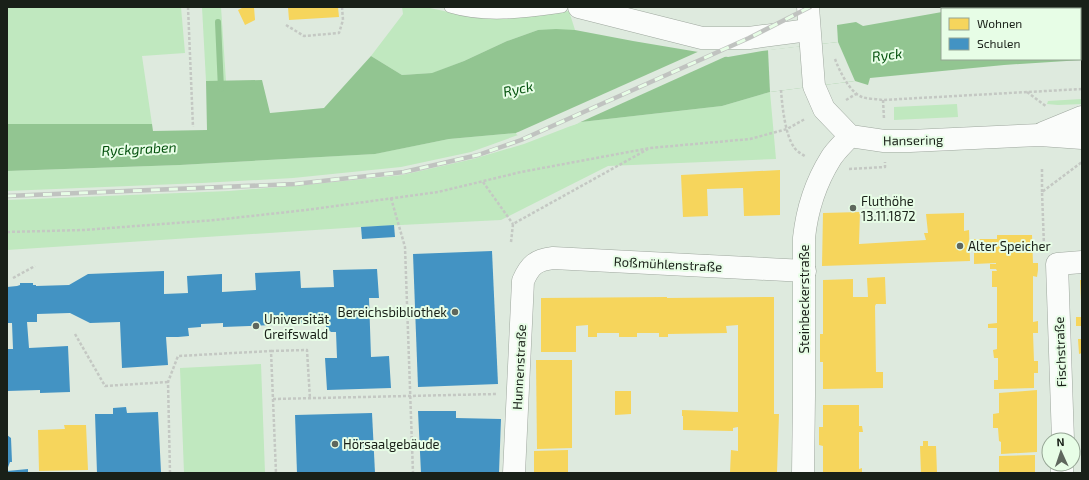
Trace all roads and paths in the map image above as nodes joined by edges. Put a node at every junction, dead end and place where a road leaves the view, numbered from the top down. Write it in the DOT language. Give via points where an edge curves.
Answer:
graph roads {
  1 [pos="188,7"];
  2 [pos="342,7"];
  3 [pos="450,7"];
  4 [pos="562,7"];
  5 [pos="579,7"];
  6 [pos="808,7"];
  7 [pos="286,25"];
  8 [pos="809,38"];
  9 [pos="834,54"];
  10 [pos="1082,89"];
  11 [pos="780,90"];
  12 [pos="1082,117"];
  13 [pos="193,127"];
  14 [pos="787,129"];
  15 [pos="1040,135"];
  16 [pos="850,136"];
  17 [pos="1082,138"];
  18 [pos="794,147"];
  19 [pos="650,148"];
  20 [pos="1082,162"];
  21 [pos="886,167"];
  22 [pos="825,169"];
  23 [pos="1042,169"];
  24 [pos="483,182"];
  25 [pos="1042,192"];
  26 [pos="391,198"];
  27 [pos="513,224"];
  28 [pos="7,232"];
  29 [pos="511,242"];
  30 [pos="1082,262"];
  31 [pos="534,264"];
  32 [pos="1057,264"];
  33 [pos="35,266"];
  34 [pos="805,271"];
  35 [pos="13,278"];
  36 [pos="75,334"];
  37 [pos="271,351"];
  38 [pos="168,382"];
  39 [pos="518,394"];
  40 [pos="410,396"];
  41 [pos="310,398"];
  42 [pos="273,399"];
  43 [pos="1063,432"];
  44 [pos="170,473"];
  45 [pos="276,473"];
  46 [pos="413,473"];
  47 [pos="514,473"];
  48 [pos="802,473"];
  1 -- 13 [label="path"];
  2 -- 7 [label="path" via="344,20 339,33 304,36"];
  3 -- 4 [label="lane" via="481,13 518,13"];
  5 -- 8 [label="street" via="702,38"];
  6 -- 8 [label="street"];
  8 -- 16 [label="street" via="814,86 824,109"];
  9 -- 10 [label="path" via="842,75 856,94 883,100"];
  11 -- 14 [label="path"];
  12 -- 15 [label="street, Hansering"];
  14 -- 18 [label="path"];
  14 -- 19 [label="path" via="750,139"];
  15 -- 16 [label="street, Hansering" via="910,141 884,141"];
  15 -- 17 [label="street, Hansering"];
  16 -- 22 [label="street, Steinbeckerstraße"];
  19 -- 24 [label="path" via="521,172"];
  19 -- 27 [label="path"];
  20 -- 25 [label="path"];
  21 -- 22 [label="path"];
  22 -- 34 [label="street, Steinbeckerstraße" via="806,218"];
  23 -- 25 [label="path"];
  24 -- 26 [label="path" via="438,192"];
  24 -- 27 [label="path"];
  25 -- 32 [label="path" via="1044,249"];
  26 -- 28 [label="path" via="216,220 84,230"];
  26 -- 40 [label="path" via="405,248"];
  27 -- 29 [label="path"];
  30 -- 32 [label="street"];
  31 -- 34 [label="street, Roßmühlenstraße" via="542,259 577,255"];
  31 -- 39 [label="street, Hunnenstraße" via="523,281"];
  32 -- 43 [label="street, Fischstraße"];
  33 -- 35 [label="path"];
  34 -- 48 [label="street, Steinbeckerstraße"];
  36 -- 38 [label="path" via="105,386"];
  37 -- 38 [label="path" via="178,356"];
  37 -- 41 [label="path" via="307,350"];
  37 -- 42 [label="path"];
  38 -- 44 [label="path"];
  39 -- 40 [label="path"];
  39 -- 47 [label="street, Hunnenstraße"];
  40 -- 41 [label="path"];
  40 -- 46 [label="path"];
  41 -- 42 [label="path"];
  42 -- 45 [label="path"];
}
